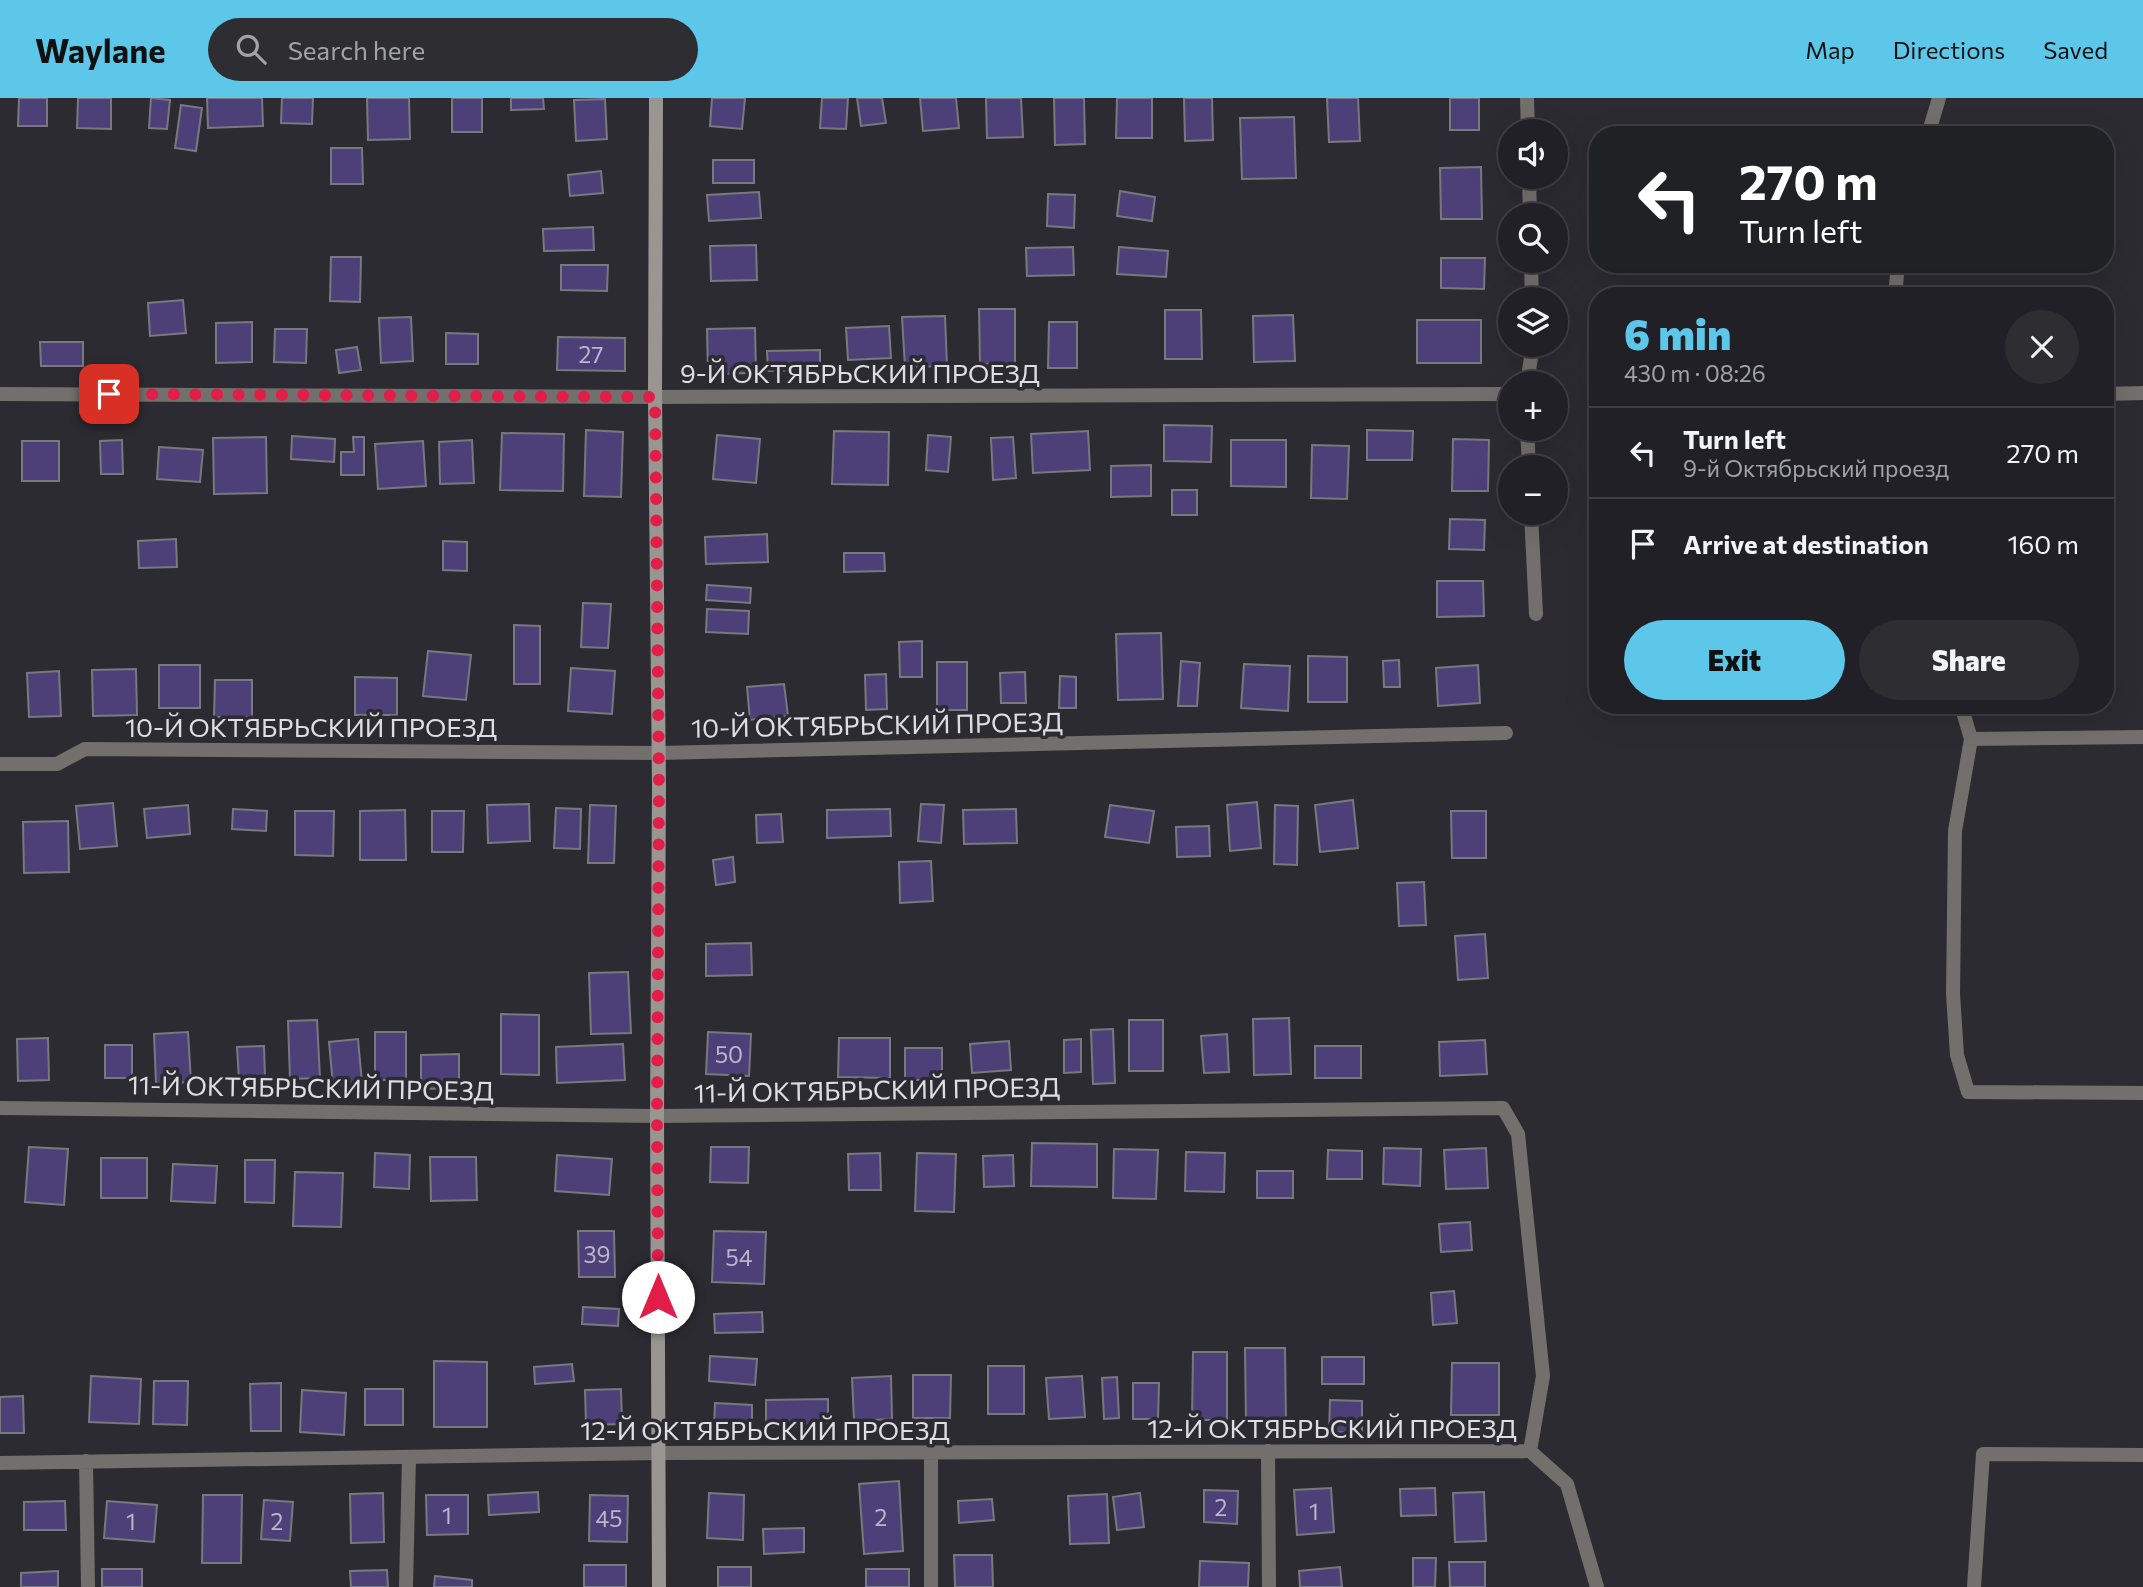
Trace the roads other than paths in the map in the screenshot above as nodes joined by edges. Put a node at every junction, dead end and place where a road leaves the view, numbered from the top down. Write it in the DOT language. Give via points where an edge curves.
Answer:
graph roads {
  1 [pos="656,98"];
  2 [pos="1527,98"];
  3 [pos="1939,98"];
  4 [pos="1528,119"];
  5 [pos="1931,126"];
  6 [pos="2143,393"];
  7 [pos="0,394"];
  8 [pos="1498,394"];
  9 [pos="2114,394"];
  10 [pos="655,397"];
  11 [pos="1532,525"];
  12 [pos="1536,614"];
  13 [pos="1963,714"];
  14 [pos="1506,733"];
  15 [pos="2143,737"];
  16 [pos="1970,738"];
  17 [pos="659,753"];
  18 [pos="0,764"];
  19 [pos="2143,1093"];
  20 [pos="0,1108"];
  21 [pos="657,1116"];
  22 [pos="1268,1451"];
  23 [pos="1530,1451"];
  24 [pos="931,1452"];
  25 [pos="660,1453"];
  26 [pos="2143,1455"];
  27 [pos="409,1457"];
  28 [pos="86,1461"];
  29 [pos="0,1463"];
  30 [pos="88,1587"];
  31 [pos="405,1587"];
  32 [pos="659,1587"];
  33 [pos="931,1587"];
  34 [pos="1269,1587"];
  35 [pos="1597,1587"];
  36 [pos="1974,1587"];
  1 -- 10 [label="street"];
  2 -- 4 [label="street"];
  3 -- 5 [label="street"];
  6 -- 9 [label="street"];
  7 -- 10 [label="street, 9-Й ОКТЯБРЬСКИЙ ПРОЕЗД"];
  8 -- 10 [label="street, 9-Й ОКТЯБРЬСКИЙ ПРОЕЗД"];
  10 -- 17 [label="street"];
  11 -- 12 [label="street"];
  13 -- 16 [label="street"];
  14 -- 17 [label="street, 10-Й ОКТЯБРЬСКИЙ ПРОЕЗД"];
  15 -- 16 [label="street"];
  16 -- 19 [label="street" via="1955,831 1953,994 1957,1055 1968,1091"];
  17 -- 18 [label="street, 10-Й ОКТЯБРЬСКИЙ ПРОЕЗД" via="85,749 57,764"];
  17 -- 21 [label="street"];
  20 -- 21 [label="street, 11-Й ОКТЯБРЬСКИЙ ПРОЕЗД"];
  21 -- 23 [label="street, 11-Й ОКТЯБРЬСКИЙ ПРОЕЗД" via="1503,1108 1518,1134 1543,1376"];
  21 -- 25 [label="street"];
  22 -- 23 [label="street, 12-Й ОКТЯБРЬСКИЙ ПРОЕЗД"];
  22 -- 24 [label="street, 12-Й ОКТЯБРЬСКИЙ ПРОЕЗД"];
  22 -- 34 [label="street"];
  23 -- 35 [label="street" via="1567,1484"];
  24 -- 25 [label="street, 12-Й ОКТЯБРЬСКИЙ ПРОЕЗД"];
  24 -- 33 [label="street"];
  25 -- 27 [label="street, 12-Й ОКТЯБРЬСКИЙ ПРОЕЗД"];
  25 -- 32 [label="street"];
  26 -- 36 [label="street" via="1983,1454"];
  27 -- 28 [label="street, 12-Й ОКТЯБРЬСКИЙ ПРОЕЗД"];
  27 -- 31 [label="street"];
  28 -- 29 [label="street, 12-Й ОКТЯБРЬСКИЙ ПРОЕЗД"];
  28 -- 30 [label="street"];
}
